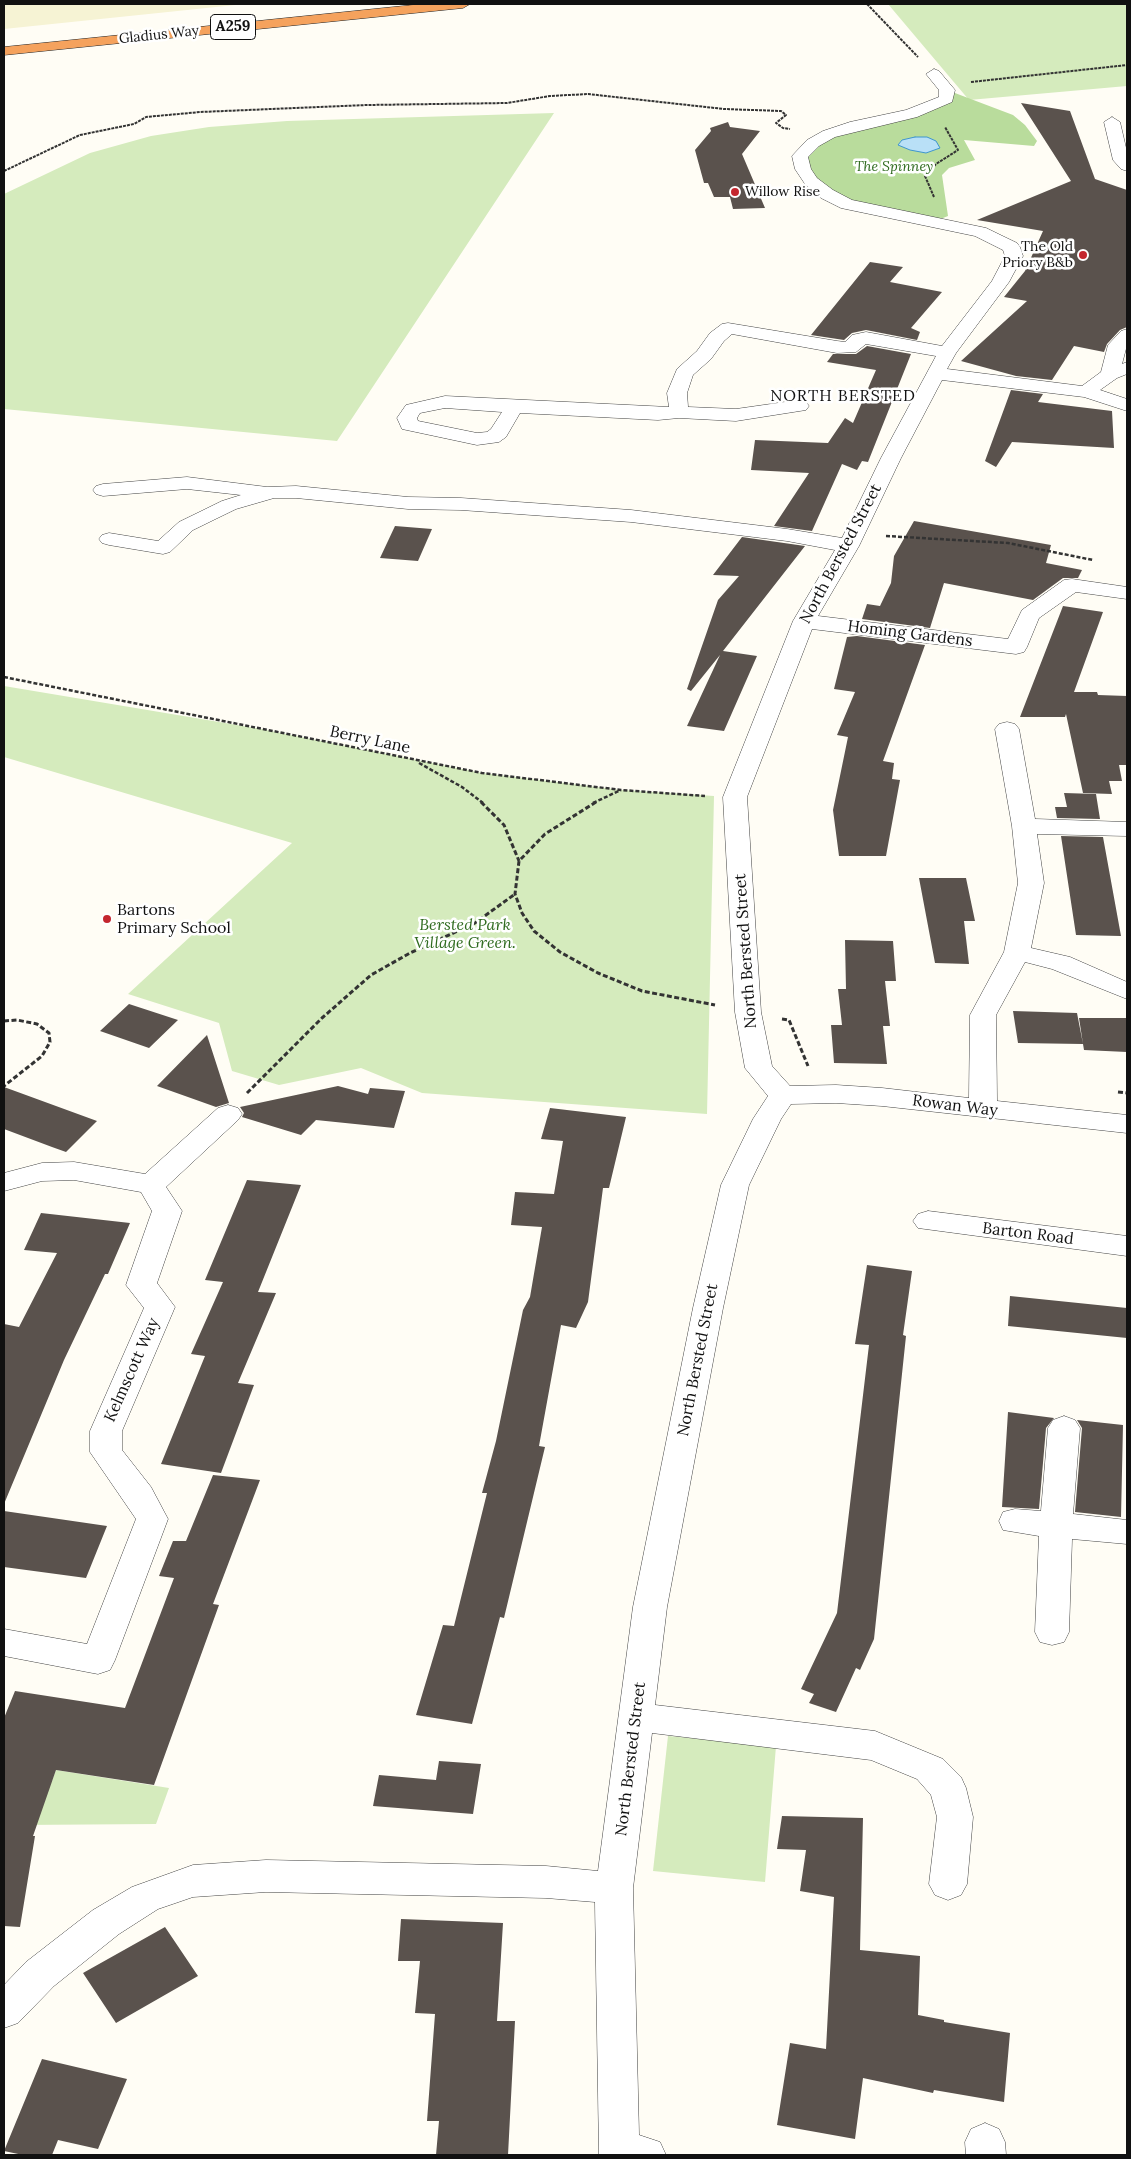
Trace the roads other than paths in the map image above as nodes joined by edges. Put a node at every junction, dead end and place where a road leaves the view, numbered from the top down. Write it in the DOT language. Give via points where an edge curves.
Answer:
graph roads {
  1 [pos="463,4"];
  2 [pos="4,50"];
  3 [pos="939,80"];
  4 [pos="1112,122"];
  5 [pos="1127,166"];
  6 [pos="1127,335"];
  7 [pos="947,352"];
  8 [pos="1119,371"];
  9 [pos="935,373"];
  10 [pos="1086,392"];
  11 [pos="1127,405"];
  12 [pos="799,406"];
  13 [pos="514,407"];
  14 [pos="679,412"];
  15 [pos="103,490"];
  16 [pos="273,492"];
  17 [pos="109,538"];
  18 [pos="852,539"];
  19 [pos="1127,593"];
  20 [pos="804,621"];
  21 [pos="1007,729"];
  22 [pos="1024,826"];
  23 [pos="1127,829"];
  24 [pos="1017,952"];
  25 [pos="1119,988"];
  26 [pos="783,1095"];
  27 [pos="983,1109"];
  28 [pos="228,1114"];
  29 [pos="1127,1124"];
  30 [pos="4,1182"];
  31 [pos="151,1185"];
  32 [pos="928,1221"];
  33 [pos="1127,1246"];
  34 [pos="1064,1428"];
  35 [pos="1016,1520"];
  36 [pos="1056,1525"];
  37 [pos="1127,1532"];
  38 [pos="1052,1632"];
  39 [pos="4,1643"];
  40 [pos="637,1717"];
  41 [pos="948,1884"];
  42 [pos="614,1888"];
  43 [pos="4,2011"];
  44 [pos="628,2154"];
  1 -- 2 [label="highway, Gladius Way / A259"];
  3 -- 7 [label="street, North Bersted Street" via="948,90 947,99 911,114 829,134 812,143 800,156 811,181 847,204 980,232 1011,247 1014,256 1000,282"];
  4 -- 5 [label="street" via="1121,160"];
  6 -- 8 [label="street" via="1117,345"];
  7 -- 9 [label="street, North Bersted Street"];
  7 -- 14 [label="street" via="866,338 858,339 849,348 837,348 728,328 684,373 677,393"];
  8 -- 10 [label="street"];
  9 -- 10 [label="street"];
  9 -- 18 [label="street, North Bersted Street"];
  10 -- 11 [label="street"];
  12 -- 14 [label="street" via="736,415"];
  13 -- 14 [label="street" via="658,414"];
  15 -- 16 [label="street" via="187,483"];
  16 -- 17 [label="street" via="205,516 186,526 164,548"];
  16 -- 18 [label="street" via="640,517 787,535"];
  18 -- 20 [label="street, North Bersted Street"];
  19 -- 20 [label="street, Homing Gardens" via="1072,585 1030,615 1016,647"];
  20 -- 26 [label="street, North Bersted Street" via="735,797 748,1012 759,1068"];
  21 -- 22 [label="street"];
  22 -- 23 [label="street"];
  22 -- 24 [label="street" via="1031,883"];
  24 -- 25 [label="street" via="1062,963"];
  24 -- 27 [label="street" via="983,1015"];
  26 -- 27 [label="street, Rowan Way" via="882,1097"];
  26 -- 40 [label="street, North Bersted Street" via="767,1119 735,1185 650,1608"];
  27 -- 29 [label="street, Rowan Way"];
  28 -- 31 [label="street"];
  30 -- 31 [label="street" via="42,1172 74,1171"];
  31 -- 39 [label="street, Kelmscott Way" via="166,1212 141,1285 160,1307 106,1431 106,1452 152,1519 98,1660"];
  32 -- 33 [label="street, Barton Road"];
  34 -- 36 [label="street"];
  35 -- 36 [label="street"];
  36 -- 37 [label="street"];
  36 -- 38 [label="street"];
  40 -- 41 [label="street" via="875,1746 930,1769 948,1788 955,1817"];
  40 -- 42 [label="street, North Bersted Street"];
  42 -- 43 [label="street" via="546,1882 266,1876 194,1881 145,1898 106,1922 40,1974"];
  42 -- 44 [label="street, North Bersted Street"];
}
